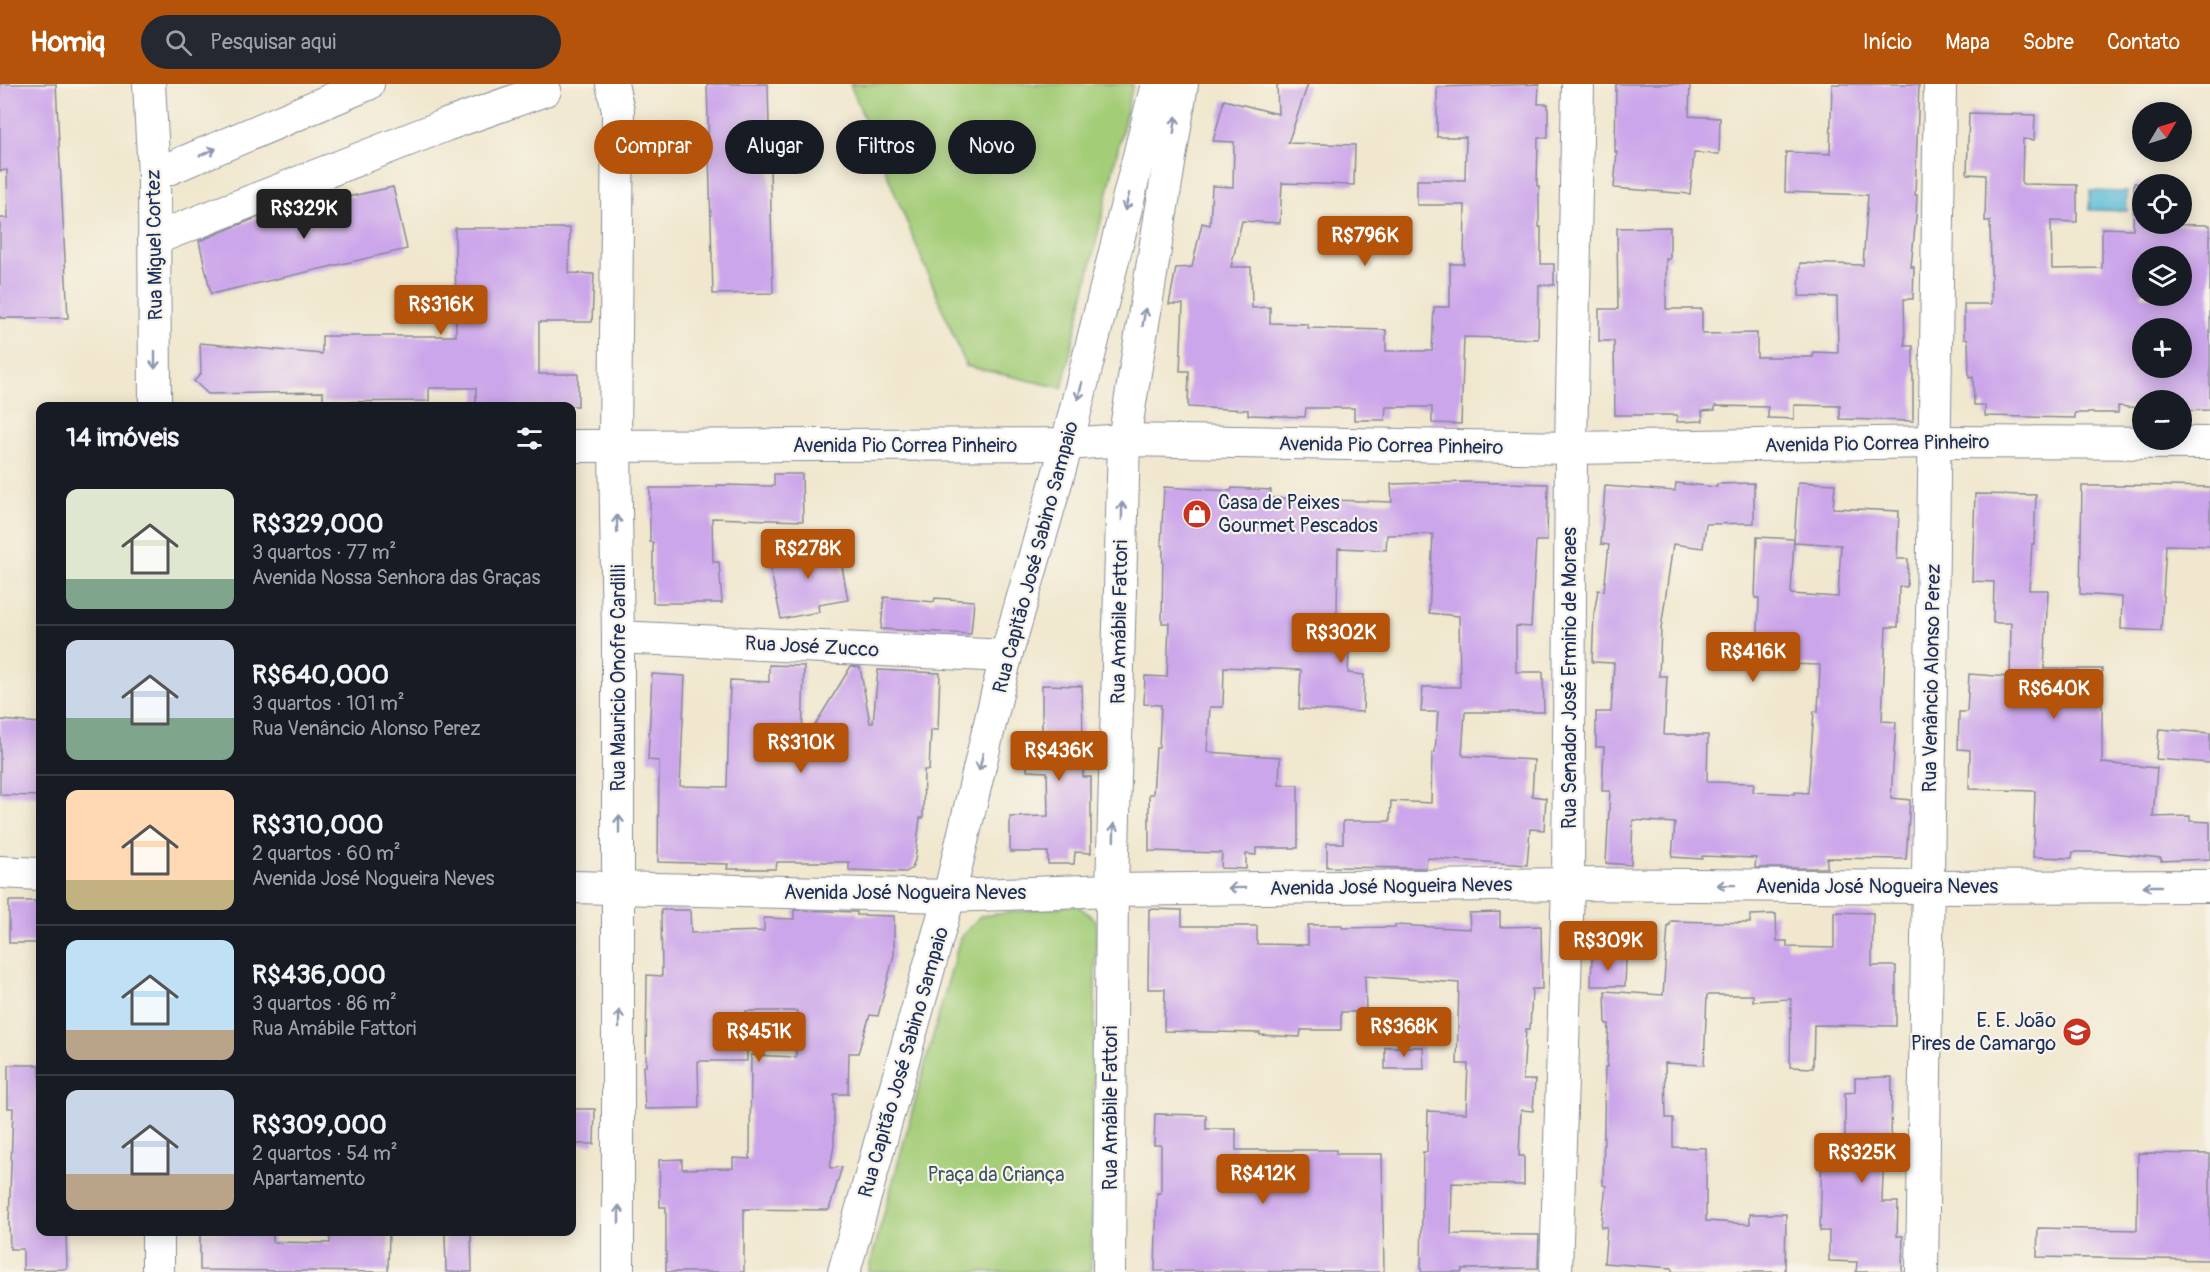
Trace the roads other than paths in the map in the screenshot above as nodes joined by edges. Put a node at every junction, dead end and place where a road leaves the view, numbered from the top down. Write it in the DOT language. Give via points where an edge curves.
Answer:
graph roads {
  1 [pos="149,84"];
  2 [pos="368,84"];
  3 [pos="612,84"];
  4 [pos="1157,84"];
  5 [pos="1182,84"];
  6 [pos="1578,84"];
  7 [pos="1940,84"];
  8 [pos="545,90"];
  9 [pos="154,175"];
  10 [pos="154,239"];
  11 [pos="155,402"];
  12 [pos="1124,440"];
  13 [pos="1934,442"];
  14 [pos="2210,443"];
  15 [pos="1067,444"];
  16 [pos="576,446"];
  17 [pos="615,446"];
  18 [pos="1571,448"];
  19 [pos="618,637"];
  20 [pos="1006,656"];
  21 [pos="0,872"];
  22 [pos="36,874"];
  23 [pos="1568,884"];
  24 [pos="2210,886"];
  25 [pos="576,887"];
  26 [pos="1929,887"];
  27 [pos="619,888"];
  28 [pos="1112,890"];
  29 [pos="949,896"];
  30 [pos="158,1236"];
  31 [pos="158,1272"];
  32 [pos="618,1272"];
  33 [pos="844,1272"];
  34 [pos="1109,1272"];
  35 [pos="1556,1272"];
  36 [pos="1922,1272"];
  1 -- 9 [label="street, Rua Miguel Cortez"];
  9 -- 2 [label="street, one-way"];
  3 -- 17 [label="street, Rua Mauricio Onofre Cardilli" via="618,111"];
  4 -- 15 [label="street, Rua Capitão José Sabino Sampaio, one-way"];
  12 -- 5 [label="street, Rua Amábile Fattori, one-way"];
  6 -- 18 [label="street, Rua Senador José Ermirio de Moraes"];
  7 -- 13 [label="street, Rua Venâncio Alonso Perez"];
  8 -- 10 [label="street"];
  9 -- 10 [label="street, Rua Miguel Cortez"];
  10 -- 11 [label="street, Rua Miguel Cortez, one-way"];
  12 -- 15 [label="street, Avenida Pio Correa Pinheiro"];
  12 -- 18 [label="street, Avenida Pio Correa Pinheiro"];
  28 -- 12 [label="street, Rua Amábile Fattori, one-way"];
  13 -- 14 [label="street, Avenida Pio Correa Pinheiro"];
  13 -- 18 [label="street, Avenida Pio Correa Pinheiro"];
  13 -- 26 [label="street, Rua Venâncio Alonso Perez"];
  15 -- 17 [label="street, Avenida Pio Correa Pinheiro"];
  15 -- 20 [label="street, Rua Capitão José Sabino Sampaio"];
  16 -- 17 [label="street, Avenida Pio Correa Pinheiro"];
  19 -- 17 [label="street, Rua Mauricio Onofre Cardilli, one-way"];
  18 -- 23 [label="street, Rua Senador José Ermirio de Moraes"];
  19 -- 20 [label="street, Rua José Zucco"];
  27 -- 19 [label="street, Rua Mauricio Onofre Cardilli, one-way"];
  20 -- 29 [label="street, Rua Capitão José Sabino Sampaio, one-way"];
  21 -- 22 [label="street"];
  26 -- 23 [label="street, Avenida José Nogueira Neves, one-way"];
  23 -- 28 [label="street, Avenida José Nogueira Neves, one-way"];
  23 -- 35 [label="street, Rua Senador José Ermirio de Moraes"];
  24 -- 26 [label="street, Avenida José Nogueira Neves, one-way"];
  25 -- 27 [label="street, Avenida José Nogueira Neves"];
  26 -- 36 [label="street, Rua Venâncio Alonso Perez"];
  27 -- 29 [label="street, Avenida José Nogueira Neves"];
  32 -- 27 [label="street, Rua Mauricio Onofre Cardilli, one-way"];
  28 -- 29 [label="street, Avenida José Nogueira Neves"];
  28 -- 34 [label="street, Rua Amábile Fattori"];
  29 -- 33 [label="street, Rua Capitão José Sabino Sampaio"];
  30 -- 31 [label="street"];
}
